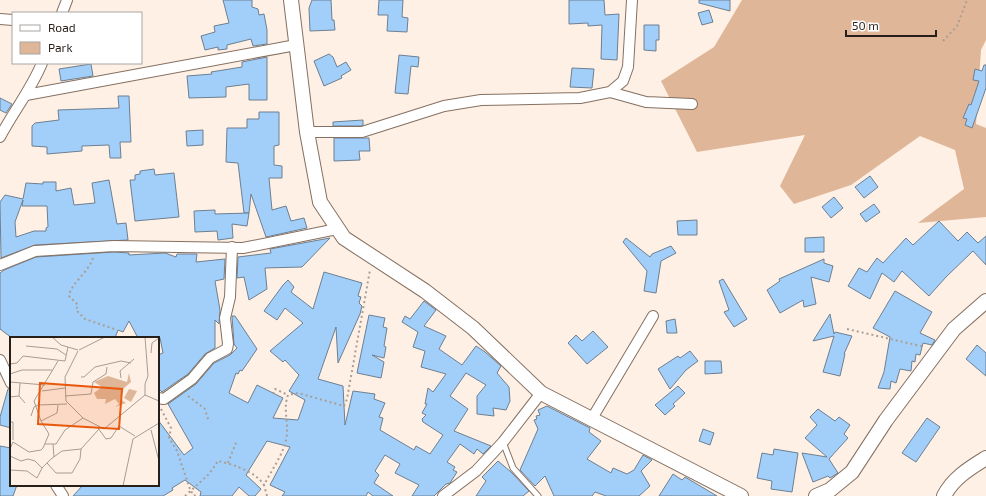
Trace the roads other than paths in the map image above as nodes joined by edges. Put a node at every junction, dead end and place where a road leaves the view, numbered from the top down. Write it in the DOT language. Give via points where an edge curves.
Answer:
graph roads {
  1 [pos="67,0"];
  2 [pos="291,0"];
  3 [pos="632,0"];
  4 [pos="62,12"];
  5 [pos="0,20"];
  6 [pos="12,20"];
  7 [pos="296,46"];
  8 [pos="42,64"];
  9 [pos="610,92"];
  10 [pos="26,95"];
  11 [pos="692,104"];
  12 [pos="307,132"];
  13 [pos="0,137"];
  14 [pos="337,229"];
  15 [pos="232,247"];
  16 [pos="0,265"];
  17 [pos="986,301"];
  18 [pos="653,316"];
  19 [pos="0,360"];
  20 [pos="10,381"];
  21 [pos="541,393"];
  22 [pos="159,398"];
  23 [pos="591,420"];
  24 [pos="503,442"];
  25 [pos="986,458"];
  26 [pos="57,486"];
  27 [pos="63,496"];
  28 [pos="442,496"];
  29 [pos="538,496"];
  30 [pos="740,496"];
  31 [pos="816,496"];
  32 [pos="944,496"];
  1 -- 4 [label="street"];
  2 -- 7 [label="street"];
  3 -- 9 [label="street" via="628,67 623,81"];
  5 -- 6 [label="street"];
  7 -- 10 [label="street"];
  7 -- 12 [label="street"];
  8 -- 10 [label="street"];
  9 -- 11 [label="street" via="646,102"];
  9 -- 12 [label="street" via="580,98 481,100 444,106 362,132"];
  10 -- 13 [label="street"];
  12 -- 14 [label="street" via="320,202"];
  14 -- 15 [label="street" via="243,248"];
  14 -- 21 [label="street" via="344,238 425,292 473,328"];
  15 -- 16 [label="street" via="114,246 35,251"];
  15 -- 22 [label="street" via="230,297 225,318 227,349 210,358 180,388 164,399"];
  17 -- 31 [label="street" via="954,329 886,420 852,472 830,490"];
  18 -- 23 [label="street"];
  19 -- 20 [label="street"];
  21 -- 23 [label="street"];
  21 -- 24 [label="street"];
  23 -- 30 [label="street"];
  24 -- 28 [label="street" via="476,471"];
  24 -- 29 [label="lane" via="513,468"];
  25 -- 32 [label="street" via="964,472"];
  26 -- 27 [label="street"];
}
